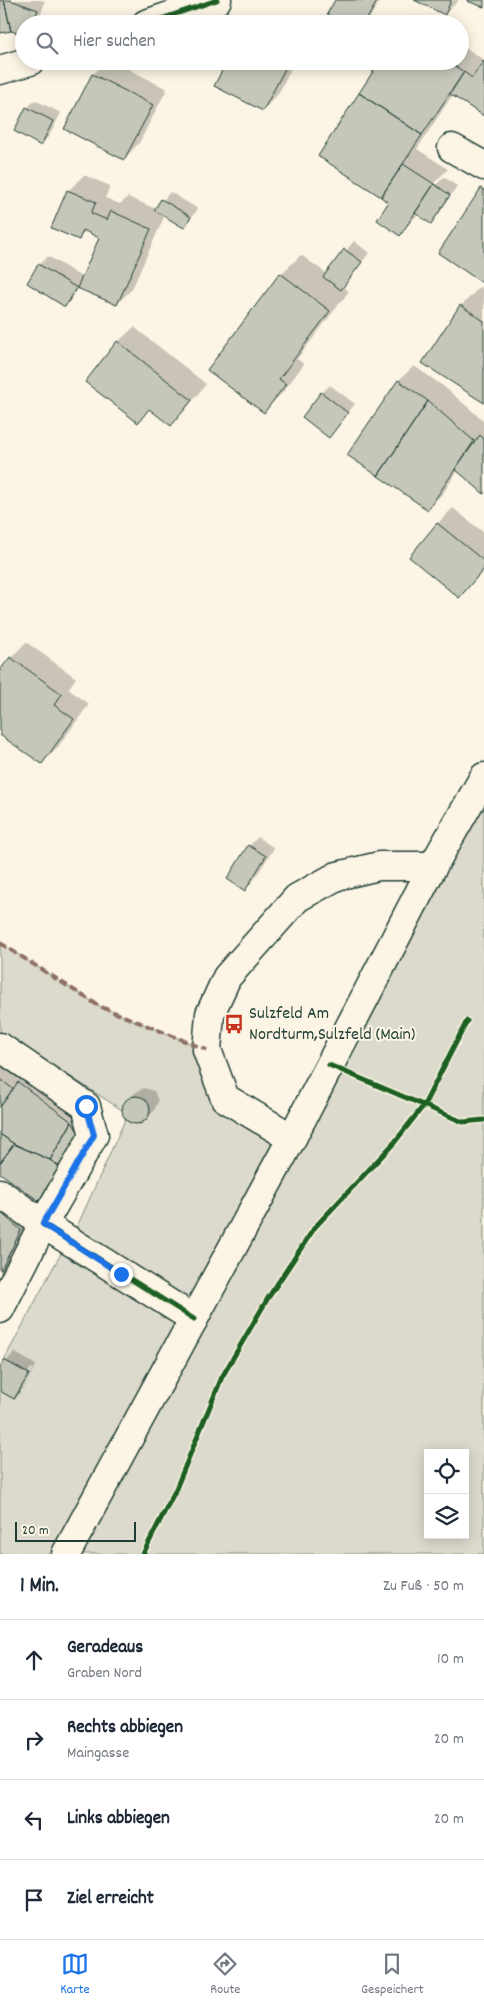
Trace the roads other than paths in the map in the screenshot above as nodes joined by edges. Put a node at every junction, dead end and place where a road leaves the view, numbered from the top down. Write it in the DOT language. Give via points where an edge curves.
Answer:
graph roads {
  1 [pos="217,0"];
  2 [pos="173,15"];
  3 [pos="15,66"];
  4 [pos="0,70"];
  5 [pos="452,148"];
  6 [pos="484,166"];
  7 [pos="484,777"];
  8 [pos="433,866"];
  9 [pos="0,1047"];
  10 [pos="292,1138"];
  11 [pos="0,1193"];
  12 [pos="43,1224"];
  13 [pos="0,1309"];
  14 [pos="194,1320"];
  15 [pos="66,1554"];
  1 -- 2 [label="main road"];
  3 -- 4 [label="main road"];
  5 -- 6 [label="main road"];
  7 -- 8 [label="main road"];
  8 -- 10 [label="main road"];
  8 -- 10 [label="main road" via="379,866 336,876 297,898 227,978 210,1014 207,1050 224,1098"];
  9 -- 12 [label="main road" via="86,1106 94,1135"];
  10 -- 14 [label="main road"];
  11 -- 12 [label="main road"];
  12 -- 13 [label="main road"];
  12 -- 14 [label="main road"];
  14 -- 15 [label="main road"];
}
